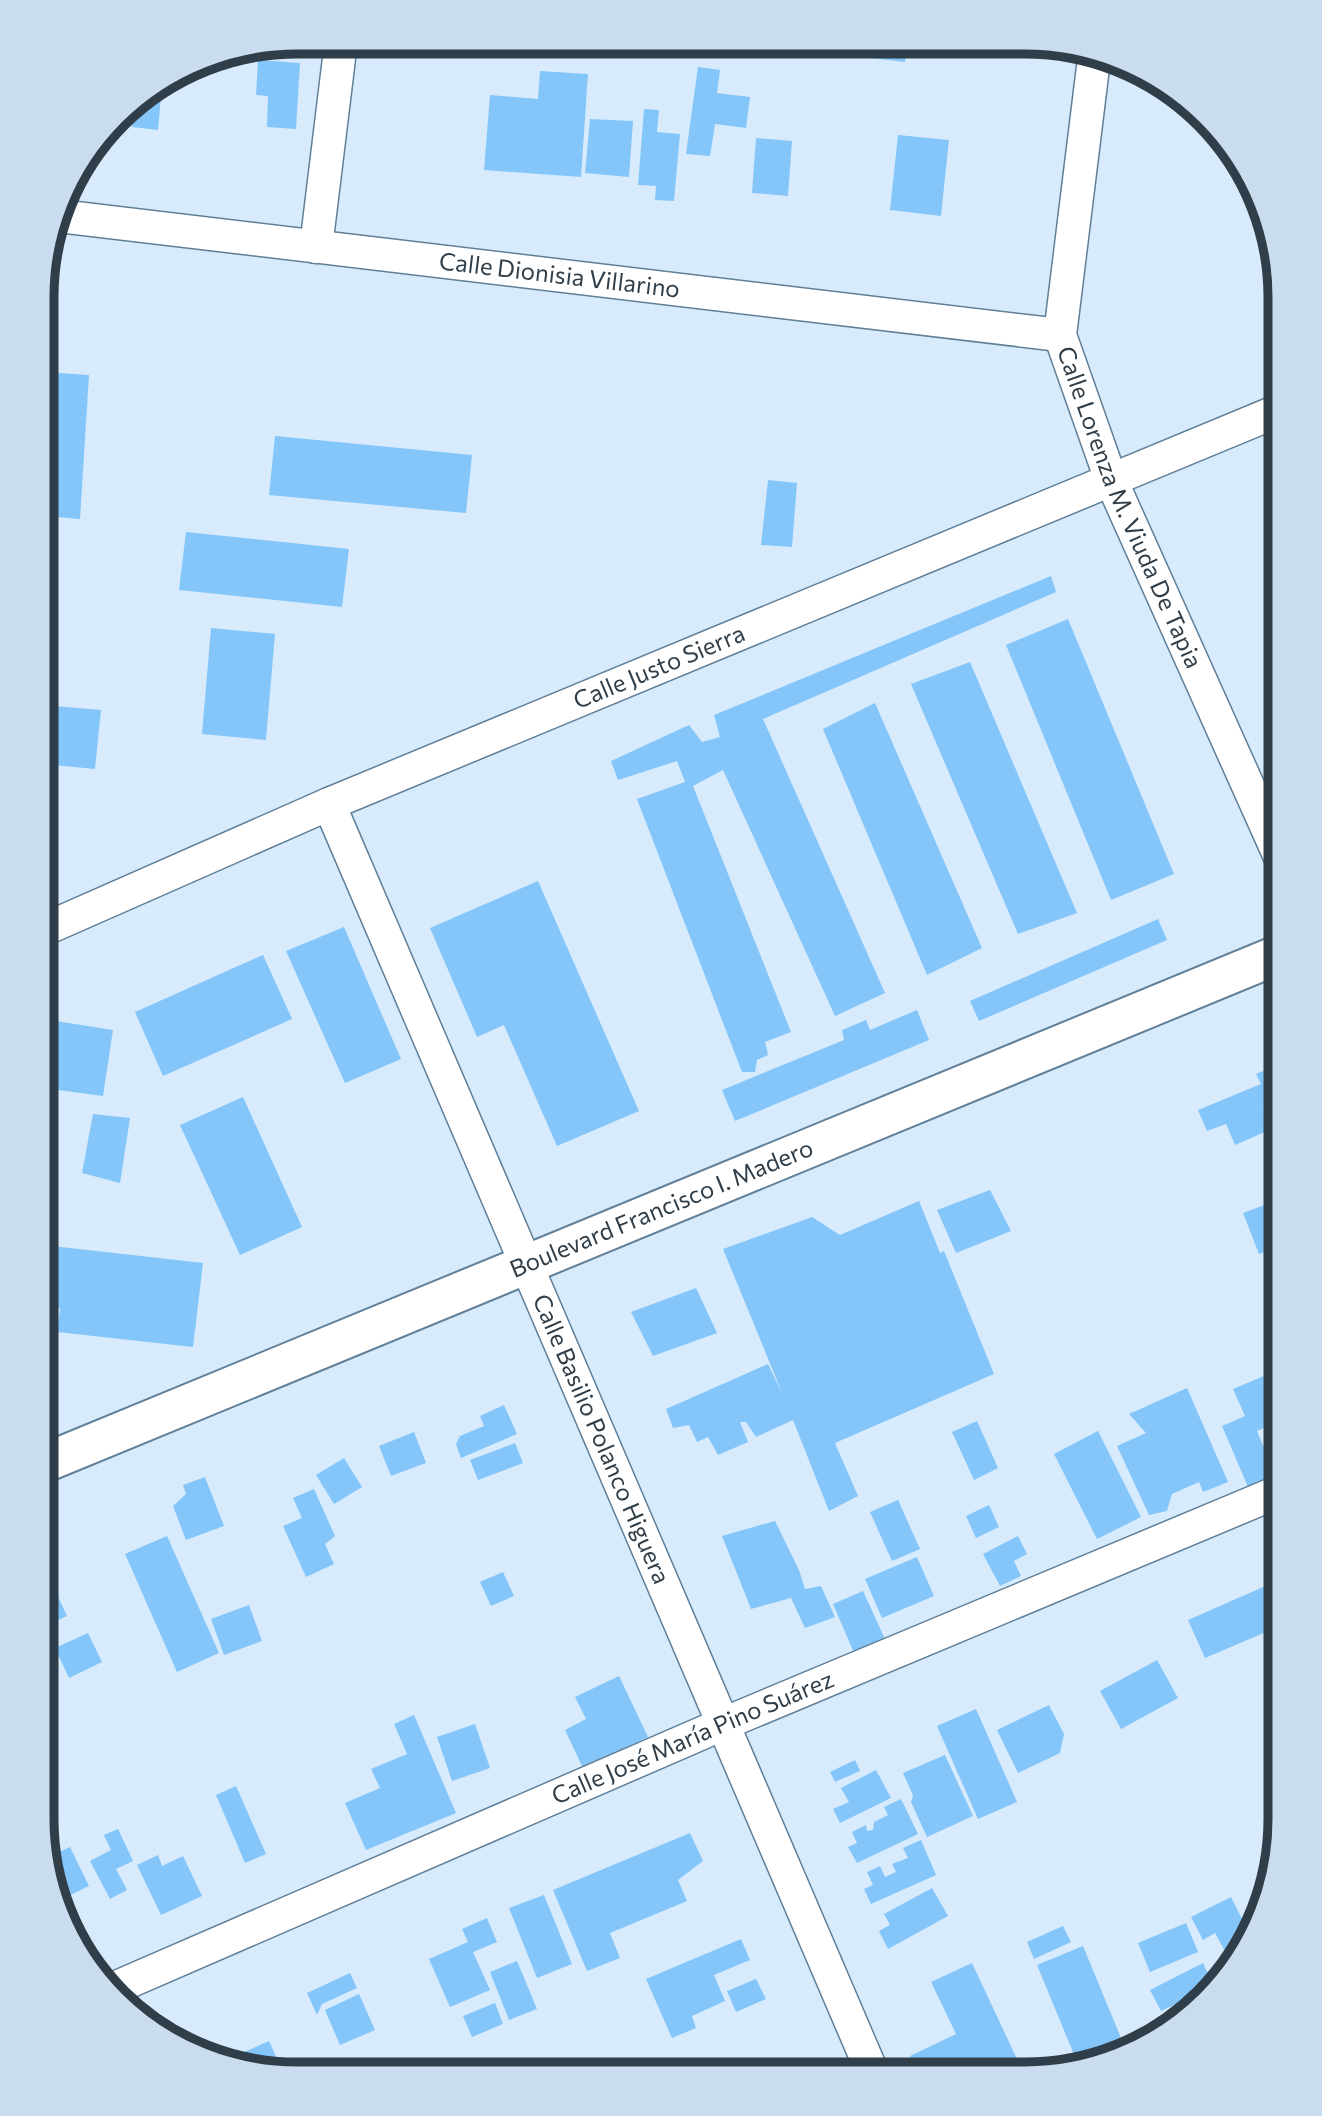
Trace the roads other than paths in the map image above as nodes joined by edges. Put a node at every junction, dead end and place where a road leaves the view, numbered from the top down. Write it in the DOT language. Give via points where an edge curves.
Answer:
graph roads {
  1 [pos="339,55"];
  2 [pos="1093,65"];
  3 [pos="68,217"];
  4 [pos="316,247"];
  5 [pos="1060,335"];
  6 [pos="1268,415"];
  7 [pos="1111,480"];
  8 [pos="330,804"];
  9 [pos="1268,829"];
  10 [pos="54,925"];
  11 [pos="1268,959"];
  12 [pos="527,1266"];
  13 [pos="54,1460"];
  14 [pos="1267,1496"];
  15 [pos="723,1724"];
  16 [pos="120,1986"];
  17 [pos="868,2062"];
  1 -- 4 [label="street"];
  2 -- 5 [label="street, Calle Lorenza M. Viuda De Tapia"];
  3 -- 4 [label="street, Calle Dionisia Villarino"];
  4 -- 5 [label="street, Calle Dionisia Villarino"];
  5 -- 7 [label="street, Calle Lorenza M. Viuda De Tapia"];
  6 -- 7 [label="street, Calle Justo Sierra"];
  7 -- 8 [label="street, Calle Justo Sierra"];
  7 -- 9 [label="street, Calle Lorenza M. Viuda De Tapia"];
  8 -- 10 [label="street, Calle Justo Sierra"];
  8 -- 12 [label="street, Calle Basilio Polanco Higuera"];
  11 -- 12 [label="street, Boulevard Francisco I. Madero"];
  12 -- 13 [label="street, Boulevard Francisco I. Madero"];
  12 -- 15 [label="street, Calle Basilio Polanco Higuera"];
  14 -- 15 [label="street, Calle José María Pino Suárez"];
  15 -- 16 [label="street, Calle José María Pino Suárez"];
  15 -- 17 [label="street, Calle Basilio Polanco Higuera"];
}
